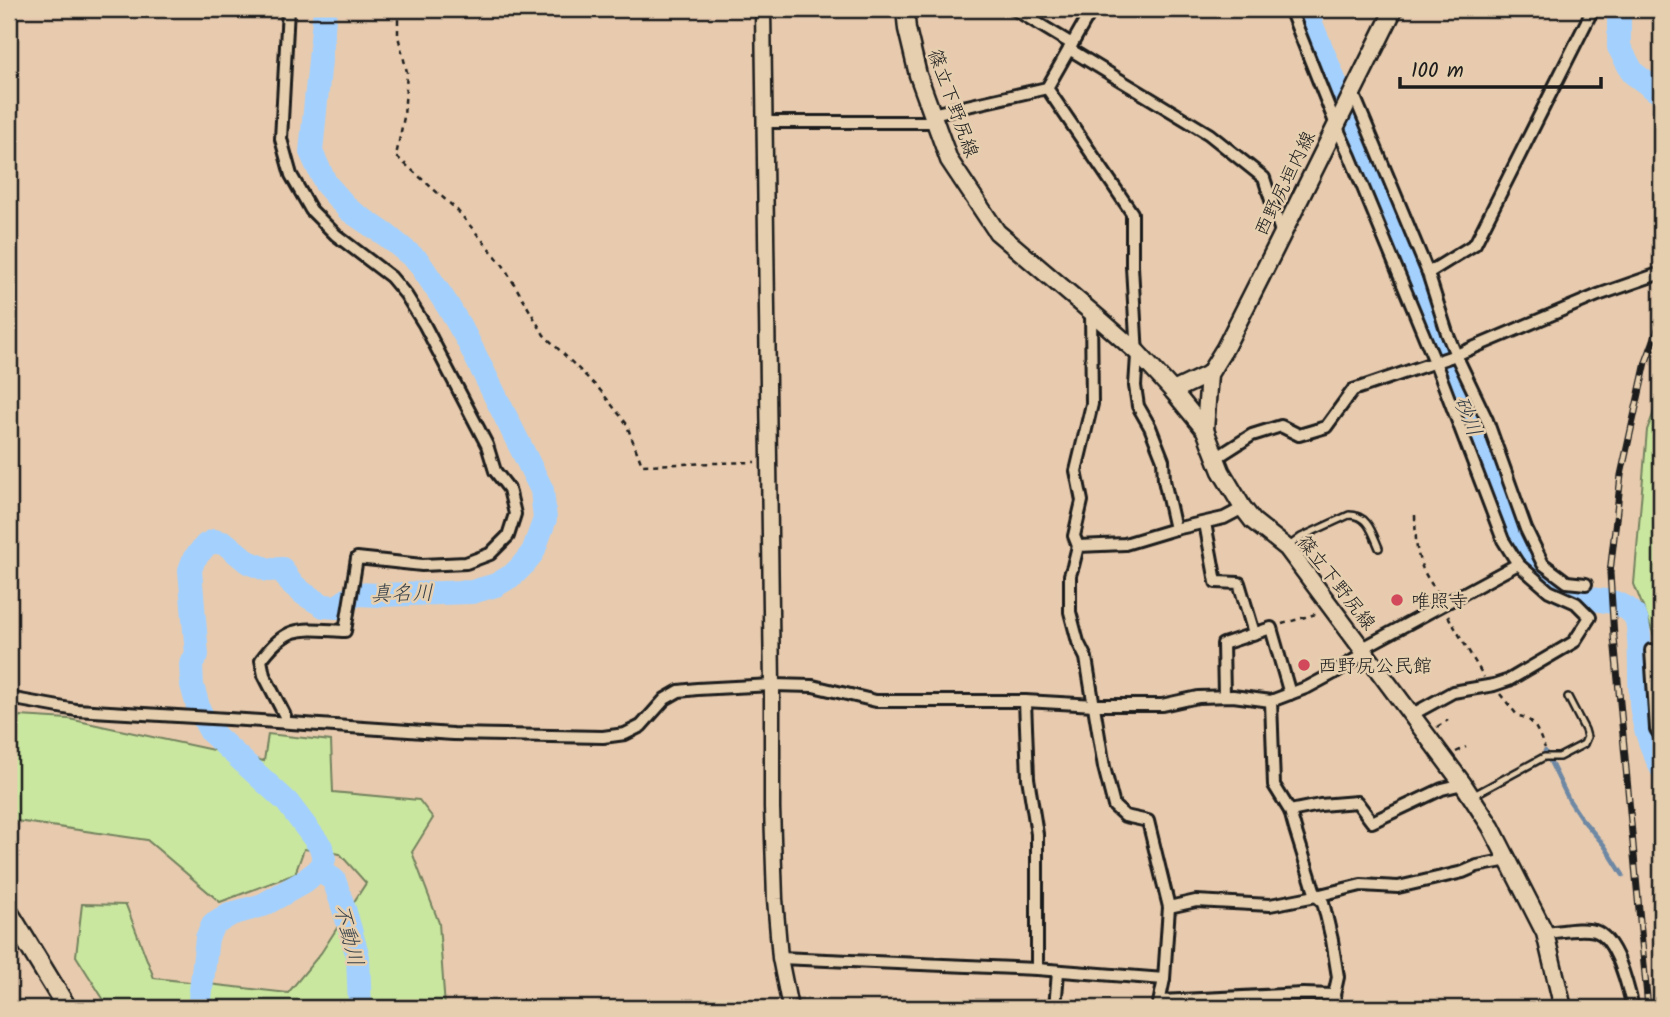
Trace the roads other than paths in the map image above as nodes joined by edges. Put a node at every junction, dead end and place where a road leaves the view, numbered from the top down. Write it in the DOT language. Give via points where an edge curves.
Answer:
graph roads {
  1 [pos="288,9"];
  2 [pos="763,9"];
  3 [pos="905,9"];
  4 [pos="1014,9"];
  5 [pos="1092,9"];
  6 [pos="1290,9"];
  7 [pos="1394,9"];
  8 [pos="1593,9"];
  9 [pos="1071,47"];
  10 [pos="1047,88"];
  11 [pos="1350,98"];
  12 [pos="934,118"];
  13 [pos="1337,121"];
  14 [pos="765,122"];
  15 [pos="1282,235"];
  16 [pos="1661,273"];
  17 [pos="1428,274"];
  18 [pos="1091,311"];
  19 [pos="1137,352"];
  20 [pos="1454,356"];
  21 [pos="1438,361"];
  22 [pos="1209,374"];
  23 [pos="1173,391"];
  24 [pos="1205,430"];
  25 [pos="1216,458"];
  26 [pos="1243,508"];
  27 [pos="1205,523"];
  28 [pos="1175,529"];
  29 [pos="1078,546"];
  30 [pos="1287,548"];
  31 [pos="1379,548"];
  32 [pos="1518,564"];
  33 [pos="1586,584"];
  34 [pos="1254,633"];
  35 [pos="1651,650"];
  36 [pos="1363,651"];
  37 [pos="772,685"];
  38 [pos="1290,694"];
  39 [pos="1224,696"];
  40 [pos="1568,697"];
  41 [pos="9,698"];
  42 [pos="1270,701"];
  43 [pos="1025,702"];
  44 [pos="1095,705"];
  45 [pos="1411,715"];
  46 [pos="285,722"];
  47 [pos="1661,737"];
  48 [pos="1467,790"];
  49 [pos="1290,811"];
  50 [pos="1508,860"];
  51 [pos="1316,896"];
  52 [pos="1168,907"];
  53 [pos="9,913"];
  54 [pos="1545,933"];
  55 [pos="780,958"];
  56 [pos="1037,970"];
  57 [pos="1058,972"];
  58 [pos="1164,979"];
  59 [pos="1334,995"];
  60 [pos="1228,1003"];
  61 [pos="1159,1005"];
  62 [pos="67,1008"];
  63 [pos="790,1008"];
  64 [pos="1055,1008"];
  65 [pos="1336,1008"];
  66 [pos="1563,1008"];
  67 [pos="1633,1008"];
  1 -- 46 [label="street" via="281,139 290,175 311,210 407,295 487,445 495,471 509,489 515,514 508,536 490,554 466,563 422,565 357,558 345,631 289,633 273,643 261,660"];
  2 -- 14 [label="street"];
  3 -- 12 [label="main road, 篠立下野尻線" via="918,75"];
  4 -- 9 [label="street"];
  5 -- 9 [label="street"];
  6 -- 13 [label="street"];
  7 -- 11 [label="main road, 西野尻垣内線"];
  8 -- 17 [label="street" via="1475,244"];
  9 -- 10 [label="street"];
  9 -- 15 [label="street" via="1209,134 1264,178"];
  10 -- 12 [label="street"];
  10 -- 19 [label="street" via="1132,213"];
  11 -- 13 [label="main road, 西野尻垣内線"];
  11 -- 17 [label="street" via="1361,113"];
  12 -- 14 [label="street"];
  12 -- 18 [label="main road, 篠立下野尻線" via="949,160 997,232"];
  13 -- 15 [label="main road, 西野尻垣内線"];
  13 -- 21 [label="street"];
  14 -- 37 [label="street"];
  15 -- 22 [label="main road, 西野尻垣内線"];
  16 -- 20 [label="street"];
  17 -- 20 [label="street"];
  18 -- 19 [label="main road, 篠立下野尻線"];
  18 -- 29 [label="street" via="1092,404 1076,471 1082,501 1074,536"];
  19 -- 23 [label="main road, 篠立下野尻線"];
  19 -- 28 [label="street" via="1138,406 1163,460"];
  20 -- 21 [label="street"];
  20 -- 33 [label="street" via="1487,420 1543,564 1567,582"];
  21 -- 25 [label="street" via="1353,390 1326,426 1299,435 1281,426 1252,435"];
  21 -- 32 [label="street" via="1503,540"];
  22 -- 23 [label="main road"];
  22 -- 24 [label="main road, 西野尻垣内線"];
  23 -- 24 [label="main road, 篠立下野尻線"];
  24 -- 25 [label="main road, 篠立下野尻線"];
  25 -- 26 [label="main road, 篠立下野尻線"];
  26 -- 27 [label="street"];
  26 -- 30 [label="main road, 篠立下野尻線"];
  27 -- 28 [label="street"];
  27 -- 34 [label="street" via="1216,582 1239,583"];
  28 -- 29 [label="street" via="1125,544"];
  29 -- 44 [label="street" via="1070,575 1070,612 1086,658"];
  30 -- 31 [label="lane" via="1349,514 1363,518"];
  30 -- 36 [label="main road, 篠立下野尻線"];
  32 -- 36 [label="street"];
  32 -- 45 [label="street" via="1590,617 1574,642 1508,680 1453,692"];
  34 -- 38 [label="street" via="1271,628"];
  34 -- 39 [label="street" via="1223,644"];
  35 -- 47 [label="street" via="1656,729"];
  36 -- 38 [label="street" via="1325,678"];
  36 -- 45 [label="main road, 篠立下野尻線"];
  37 -- 43 [label="street" via="813,686 876,701"];
  37 -- 46 [label="street" via="679,691 665,699 641,726 603,737 453,734"];
  37 -- 55 [label="street" via="772,821"];
  38 -- 42 [label="street"];
  39 -- 42 [label="street"];
  39 -- 44 [label="street" via="1162,705"];
  40 -- 48 [label="lane" via="1583,724 1584,744"];
  41 -- 46 [label="street" via="76,710"];
  42 -- 49 [label="street" via="1274,785"];
  43 -- 44 [label="street"];
  43 -- 56 [label="street" via="1028,778 1037,834"];
  44 -- 52 [label="street" via="1114,806 1125,816 1148,821"];
  45 -- 48 [label="main road, 篠立下野尻線"];
  48 -- 49 [label="street" via="1442,789 1372,822 1357,803"];
  48 -- 50 [label="main road, 篠立下野尻線"];
  49 -- 51 [label="street"];
  50 -- 51 [label="street" via="1398,887 1361,885"];
  50 -- 54 [label="main road, 篠立下野尻線"];
  51 -- 52 [label="street" via="1270,905 1196,901"];
  51 -- 59 [label="street" via="1323,902 1332,940 1338,977"];
  52 -- 58 [label="street"];
  53 -- 62 [label="highway"];
  54 -- 66 [label="main road, 篠立下野尻線"];
  54 -- 67 [label="street" via="1593,930 1604,936 1615,953"];
  55 -- 56 [label="street"];
  55 -- 63 [label="street"];
  56 -- 57 [label="street"];
  57 -- 58 [label="street"];
  57 -- 64 [label="street"];
  58 -- 61 [label="street"];
  59 -- 60 [label="street"];
  59 -- 65 [label="street"];
  60 -- 61 [label="street"];
}
